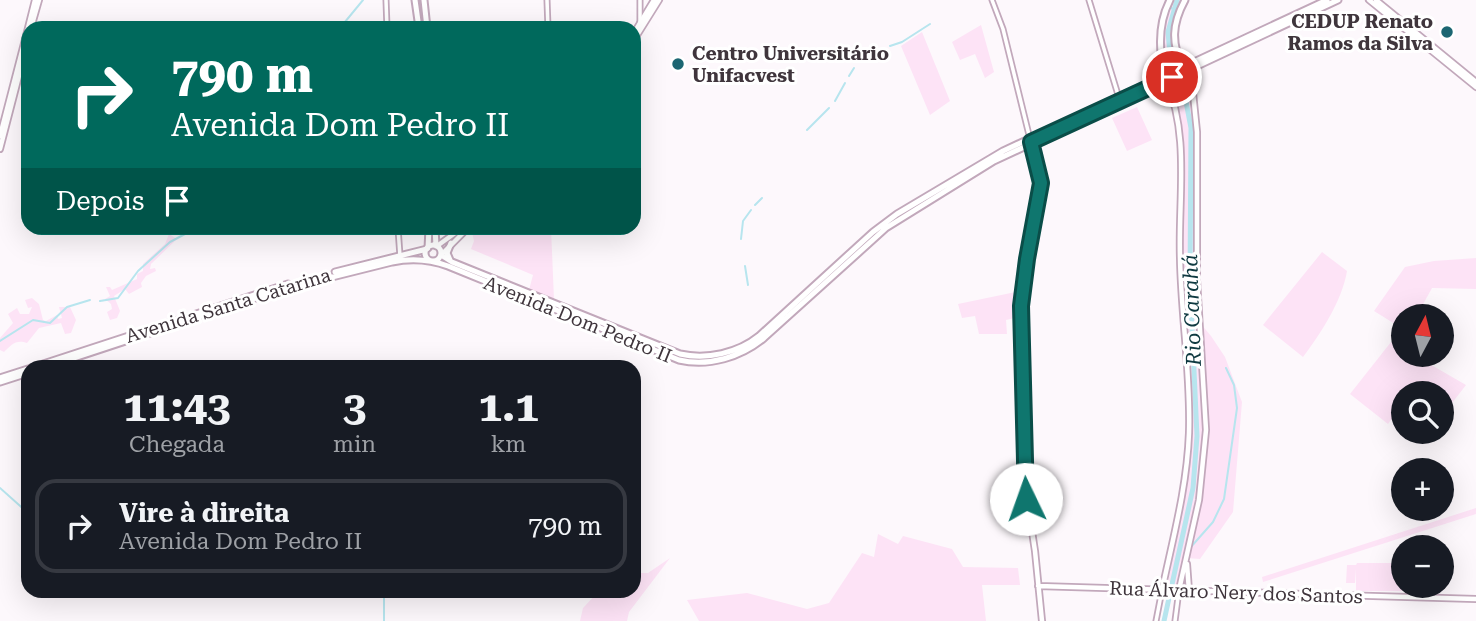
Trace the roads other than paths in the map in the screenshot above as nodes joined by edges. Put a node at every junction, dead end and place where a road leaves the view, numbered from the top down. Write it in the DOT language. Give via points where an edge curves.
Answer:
graph roads {
  1 [pos="37,0"];
  2 [pos="386,0"];
  3 [pos="415,0"];
  4 [pos="424,0"];
  5 [pos="547,0"];
  6 [pos="640,0"];
  7 [pos="656,0"];
  8 [pos="992,0"];
  9 [pos="1089,0"];
  10 [pos="1170,0"];
  11 [pos="1185,0"];
  12 [pos="1327,0"];
  13 [pos="1338,0"];
  14 [pos="1369,0"];
  15 [pos="1376,0"];
  16 [pos="1381,8"];
  17 [pos="31,21"];
  18 [pos="387,21"];
  19 [pos="418,21"];
  20 [pos="426,21"];
  21 [pos="548,21"];
  22 [pos="640,21"];
  23 [pos="641,21"];
  24 [pos="641,27"];
  25 [pos="21,58"];
  26 [pos="21,68"];
  27 [pos="1183,70"];
  28 [pos="1168,77"];
  29 [pos="1476,82"];
  30 [pos="1476,88"];
  31 [pos="1119,98"];
  32 [pos="0,136"];
  33 [pos="1031,141"];
  34 [pos="0,149"];
  35 [pos="398,235"];
  36 [pos="428,235"];
  37 [pos="436,235"];
  38 [pos="456,236"];
  39 [pos="451,243"];
  40 [pos="437,246"];
  41 [pos="427,248"];
  42 [pos="441,255"];
  43 [pos="400,256"];
  44 [pos="432,261"];
  45 [pos="452,262"];
  46 [pos="59,360"];
  47 [pos="68,360"];
  48 [pos="21,373"];
  49 [pos="0,380"];
  50 [pos="1186,558"];
  51 [pos="1038,586"];
  52 [pos="1165,590"];
  53 [pos="1178,590"];
  54 [pos="1189,591"];
  55 [pos="1476,599"];
  56 [pos="1042,621"];
  57 [pos="1156,621"];
  58 [pos="1175,621"];
  1 -- 17 [label="main road"];
  2 -- 18 [label="street"];
  3 -- 19 [label="main road"];
  4 -- 20 [label="main road"];
  5 -- 21 [label="street"];
  6 -- 22 [label="street"];
  7 -- 23 [label="main road"];
  7 -- 24 [label="main road"];
  8 -- 33 [label="street"];
  9 -- 31 [label="street"];
  10 -- 28 [label="main road" via="1161,31"];
  11 -- 27 [label="main road" via="1173,36"];
  12 -- 27 [label="main road, Avenida Dom Pedro II"];
  13 -- 27 [label="main road, Avenida Dom Pedro II"];
  14 -- 16 [label="main road"];
  15 -- 16 [label="main road"];
  16 -- 29 [label="main road"];
  16 -- 30 [label="main road"];
  25 -- 32 [label="main road"];
  26 -- 34 [label="main road"];
  27 -- 28 [label="main road, Avenida Dom Pedro II"];
  27 -- 50 [label="main road" via="1193,93 1197,132 1197,270 1206,411 1202,478"];
  28 -- 31 [label="main road, Avenida Dom Pedro II"];
  28 -- 33 [label="main road, Avenida Dom Pedro II"];
  28 -- 52 [label="main road" via="1181,137 1180,257 1189,425 1185,481"];
  31 -- 33 [label="main road, Avenida Dom Pedro II"];
  33 -- 44 [label="main road, Avenida Dom Pedro II" via="892,223 764,338 720,359 676,359"];
  33 -- 45 [label="main road, Avenida Dom Pedro II" via="996,155 892,217 760,336 721,354 675,353"];
  33 -- 51 [label="main road" via="1041,183 1022,299 1024,479"];
  35 -- 43 [label="street"];
  36 -- 41 [label="main road"];
  37 -- 40 [label="main road"];
  38 -- 39 [label="main road"];
  38 -- 40 [label="main road"];
  39 -- 42 [label="main road"];
  39 -- 45 [label="main road" via="447,255"];
  40 -- 41 [label="main road"];
  40 -- 42 [label="main road"];
  41 -- 43 [label="main road, Avenida Santa Catarina"];
  41 -- 44 [label="main road" via="426,256"];
  42 -- 44 [label="main road"];
  42 -- 45 [label="main road, Avenida Dom Pedro II"];
  43 -- 46 [label="main road, Avenida Santa Catarina" via="278,287"];
  44 -- 47 [label="main road, Avenida Santa Catarina" via="398,261 285,289"];
  48 -- 49 [label="main road, Avenida Santa Catarina"];
  50 -- 53 [label="main road"];
  50 -- 54 [label="main road"];
  51 -- 52 [label="main road, Rua Álvaro Nery dos Santos"];
  51 -- 56 [label="main road"];
  52 -- 53 [label="main road, Rua Álvaro Nery dos Santos"];
  52 -- 57 [label="street"];
  53 -- 54 [label="main road, Rua Álvaro Nery dos Santos"];
  53 -- 58 [label="street"];
  54 -- 55 [label="main road, Rua Álvaro Nery dos Santos"];
}
